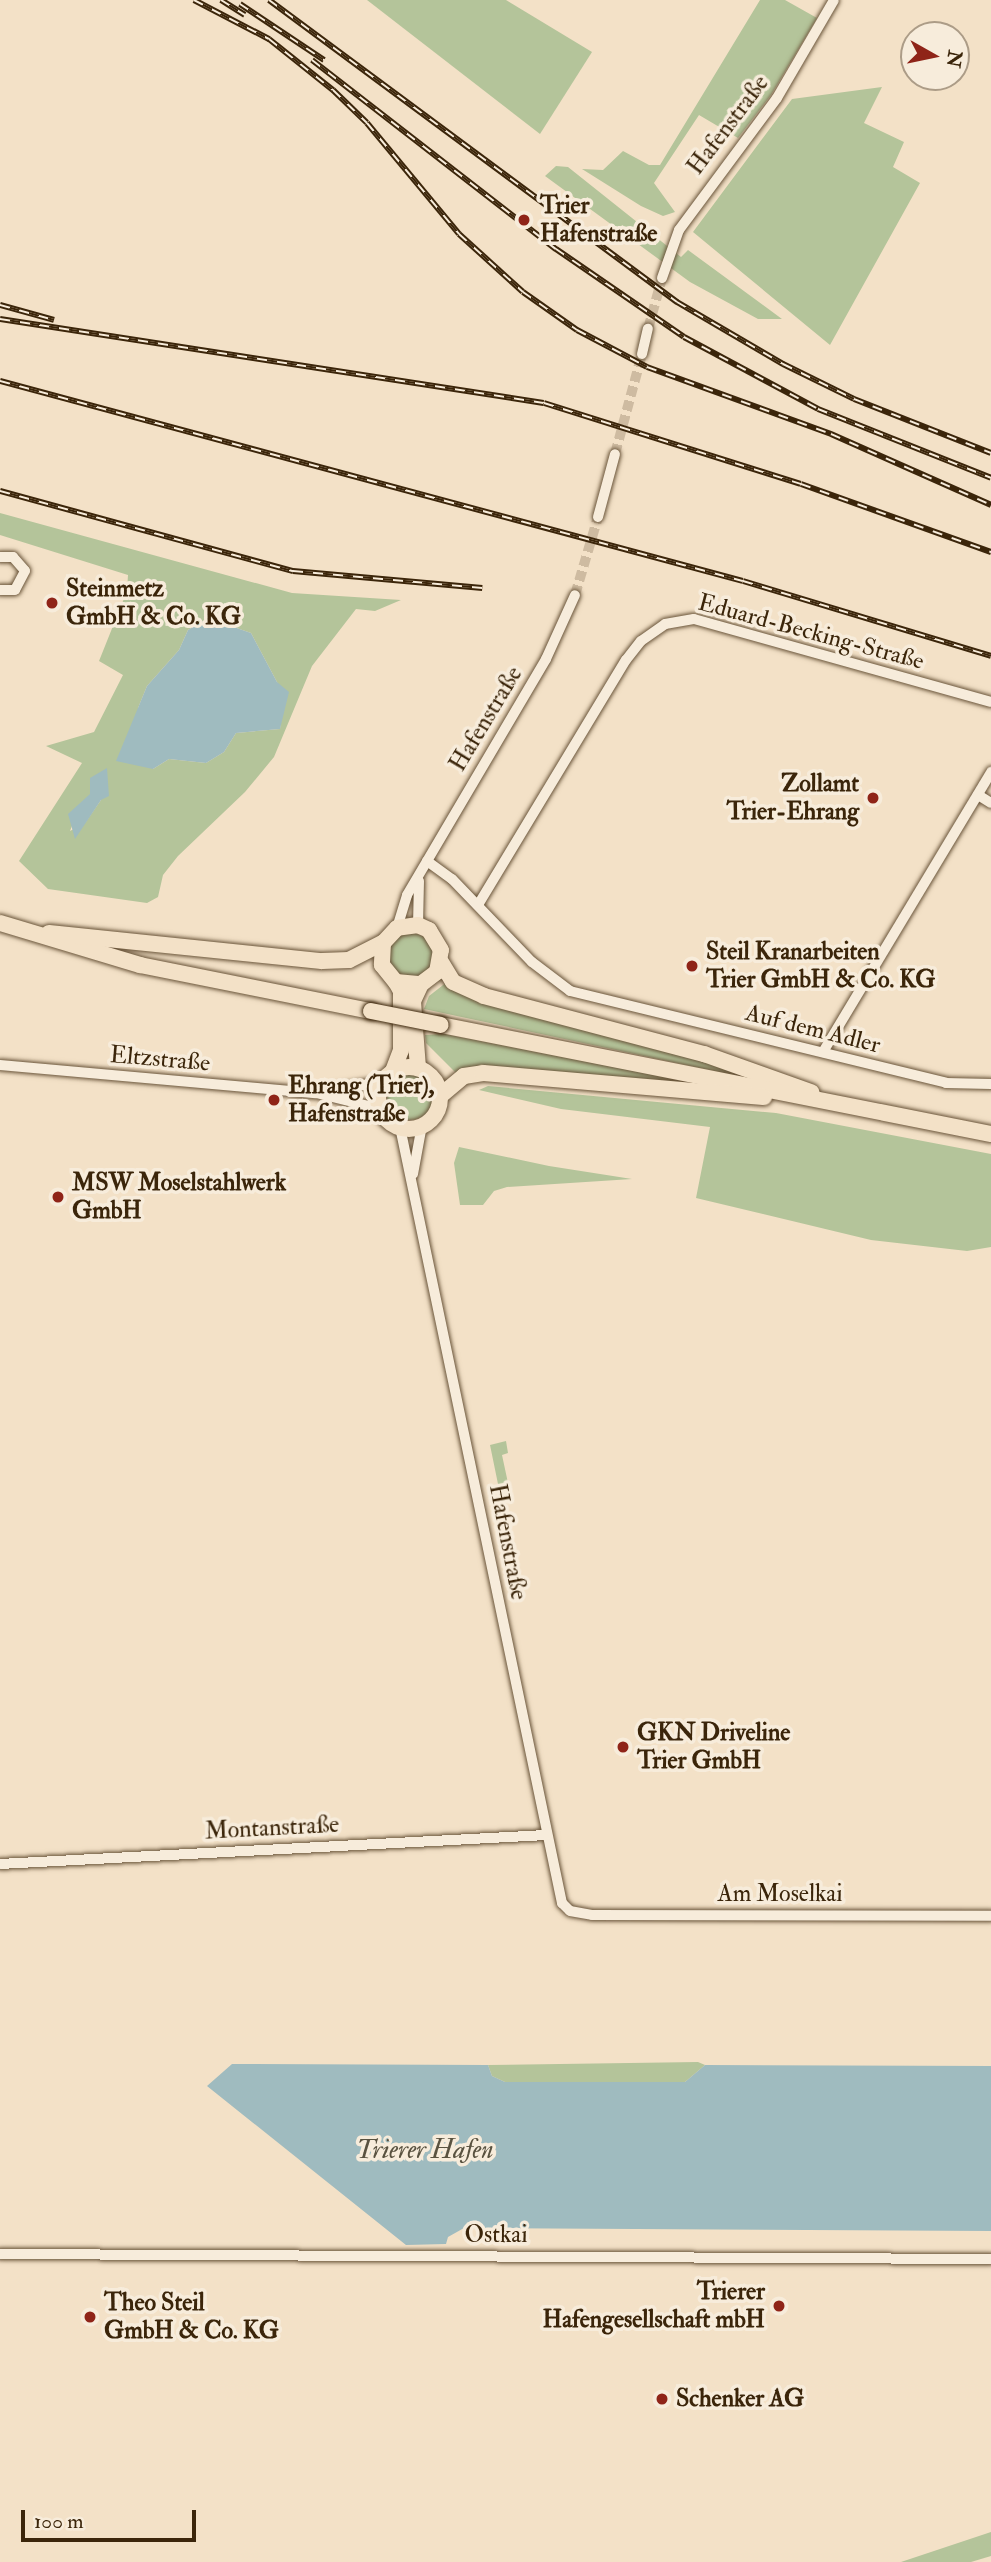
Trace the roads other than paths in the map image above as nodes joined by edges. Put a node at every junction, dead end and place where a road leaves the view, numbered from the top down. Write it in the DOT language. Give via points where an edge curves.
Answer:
graph roads {
  1 [pos="834,0"];
  2 [pos="662,278"];
  3 [pos="648,329"];
  4 [pos="642,354"];
  5 [pos="615,454"];
  6 [pos="598,517"];
  7 [pos="0,557"];
  8 [pos="0,590"];
  9 [pos="575,595"];
  10 [pos="991,702"];
  11 [pos="991,772"];
  12 [pos="978,795"];
  13 [pos="991,803"];
  14 [pos="427,861"];
  15 [pos="478,905"];
  16 [pos="0,923"];
  17 [pos="418,925"];
  18 [pos="397,928"];
  19 [pos="20,930"];
  20 [pos="383,943"];
  21 [pos="441,962"];
  22 [pos="396,982"];
  23 [pos="421,984"];
  24 [pos="823,1052"];
  25 [pos="0,1065"];
  26 [pos="418,1068"];
  27 [pos="388,1077"];
  28 [pos="991,1084"];
  29 [pos="316,1093"];
  30 [pos="440,1096"];
  31 [pos="817,1100"];
  32 [pos="842,1105"];
  33 [pos="380,1109"];
  34 [pos="422,1125"];
  35 [pos="400,1127"];
  36 [pos="991,1134"];
  37 [pos="412,1178"];
  38 [pos="546,1835"];
  39 [pos="0,1864"];
  40 [pos="570,1910"];
  41 [pos="991,1916"];
  42 [pos="0,2254"];
  43 [pos="991,2259"];
  1 -- 2 [label="street, Hafenstraße" via="776,98 679,230"];
  3 -- 4 [label="street"];
  5 -- 6 [label="street"];
  7 -- 8 [label="street" via="13,557 25,571 15,590"];
  9 -- 14 [label="street, Hafenstraße" via="546,659"];
  10 -- 15 [label="street, Eduard-Becking-Straße" via="694,619 665,624 641,641 626,660"];
  11 -- 12 [label="street"];
  12 -- 13 [label="street"];
  12 -- 24 [label="street"];
  14 -- 15 [label="street, Auf dem Adler"];
  14 -- 17 [label="street, Hafenstraße" via="417,887"];
  14 -- 18 [label="street, Hafenstraße" via="407,895"];
  15 -- 24 [label="street, Auf dem Adler" via="531,962 570,991"];
  16 -- 19 [label="main road"];
  17 -- 18 [label="main road"];
  17 -- 21 [label="main road" via="437,939"];
  18 -- 20 [label="main road"];
  19 -- 20 [label="main road" via="322,961 349,960"];
  19 -- 31 [label="main road, bridge" via="140,965"];
  20 -- 22 [label="main road" via="382,965"];
  21 -- 23 [label="main road"];
  21 -- 32 [label="main road" via="453,982 484,996 761,1070"];
  22 -- 23 [label="main road"];
  22 -- 27 [label="main road" via="401,991 401,1051"];
  23 -- 26 [label="main road" via="412,1019"];
  24 -- 28 [label="street, Auf dem Adler" via="946,1083"];
  25 -- 29 [label="street, Eltzstraße"];
  26 -- 27 [label="main road"];
  26 -- 30 [label="main road" via="433,1079"];
  27 -- 29 [label="street, Eltzstraße"];
  27 -- 33 [label="main road"];
  29 -- 33 [label="street, Eltzstraße"];
  30 -- 31 [label="main road" via="464,1076 483,1073"];
  30 -- 34 [label="main road" via="435,1113"];
  31 -- 32 [label="main road"];
  32 -- 36 [label="main road"];
  33 -- 35 [label="main road"];
  34 -- 35 [label="main road"];
  34 -- 37 [label="street, Hafenstraße"];
  35 -- 37 [label="street, Hafenstraße"];
  37 -- 38 [label="street, Hafenstraße"];
  38 -- 39 [label="street, Montanstraße"];
  38 -- 40 [label="street, Hafenstraße" via="559,1895"];
  40 -- 41 [label="street, Am Moselkai" via="592,1915"];
  42 -- 43 [label="street, Ostkai"];
}
